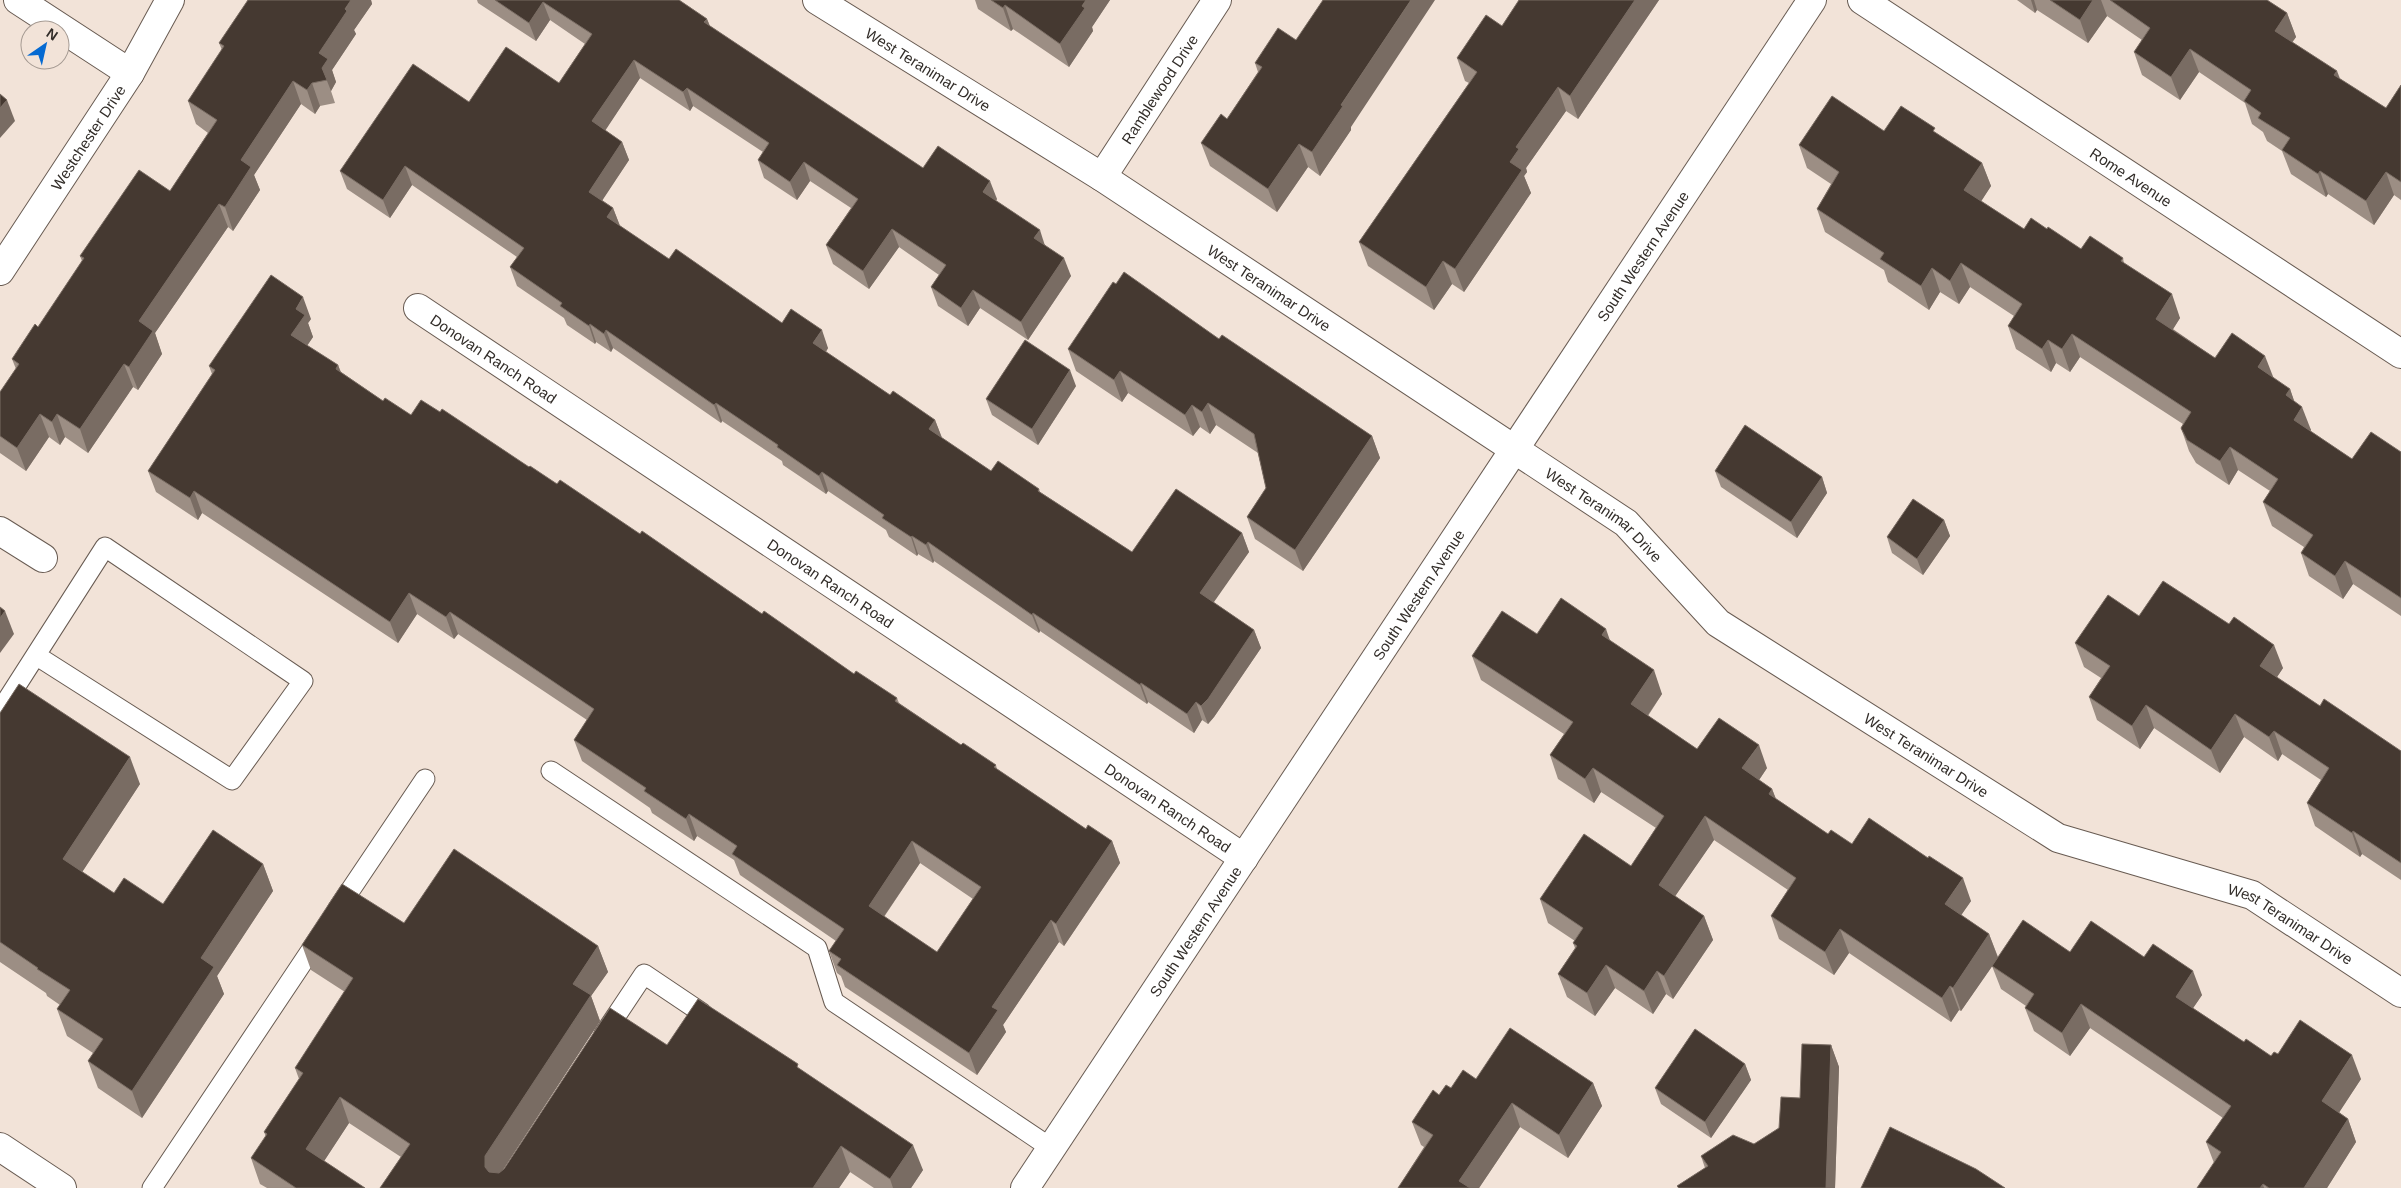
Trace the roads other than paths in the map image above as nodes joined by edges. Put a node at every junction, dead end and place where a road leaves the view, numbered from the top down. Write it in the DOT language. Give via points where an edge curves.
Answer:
graph roads {
  1 [pos="18,0"];
  2 [pos="170,0"];
  3 [pos="817,0"];
  4 [pos="1217,0"];
  5 [pos="1812,0"];
  6 [pos="1862,0"];
  7 [pos="130,73"];
  8 [pos="1102,177"];
  9 [pos="0,271"];
  10 [pos="418,308"];
  11 [pos="2401,354"];
  12 [pos="1515,449"];
  13 [pos="0,531"];
  14 [pos="43,558"];
  15 [pos="37,656"];
  16 [pos="0,711"];
  17 [pos="550,771"];
  18 [pos="425,779"];
  19 [pos="1244,858"];
  20 [pos="2401,993"];
  21 [pos="702,1013"];
  22 [pos="595,1048"];
  23 [pos="0,1147"];
  24 [pos="1051,1148"];
  25 [pos="62,1188"];
  26 [pos="152,1188"];
  27 [pos="1025,1188"];
  1 -- 7 [label="street"];
  2 -- 7 [label="street, Westchester Drive"];
  3 -- 8 [label="street, West Teranimar Drive"];
  4 -- 8 [label="street, Ramblewood Drive"];
  5 -- 12 [label="street, South Western Avenue"];
  6 -- 11 [label="street, Rome Avenue"];
  7 -- 9 [label="street, Westchester Drive"];
  8 -- 12 [label="street, West Teranimar Drive"];
  10 -- 19 [label="street, Donovan Ranch Road"];
  12 -- 19 [label="street, South Western Avenue"];
  12 -- 20 [label="street, West Teranimar Drive" via="1626,523 1718,623 2058,838 2252,895"];
  13 -- 14 [label="street"];
  15 -- 15 [label="lane" via="232,780 303,681 105,547"];
  15 -- 16 [label="lane"];
  17 -- 24 [label="lane" via="816,948 834,1002"];
  18 -- 26 [label="lane"];
  19 -- 24 [label="street, South Western Avenue"];
  21 -- 22 [label="lane" via="644,974"];
  23 -- 25 [label="street"];
  24 -- 27 [label="street, South Western Avenue"];
}
